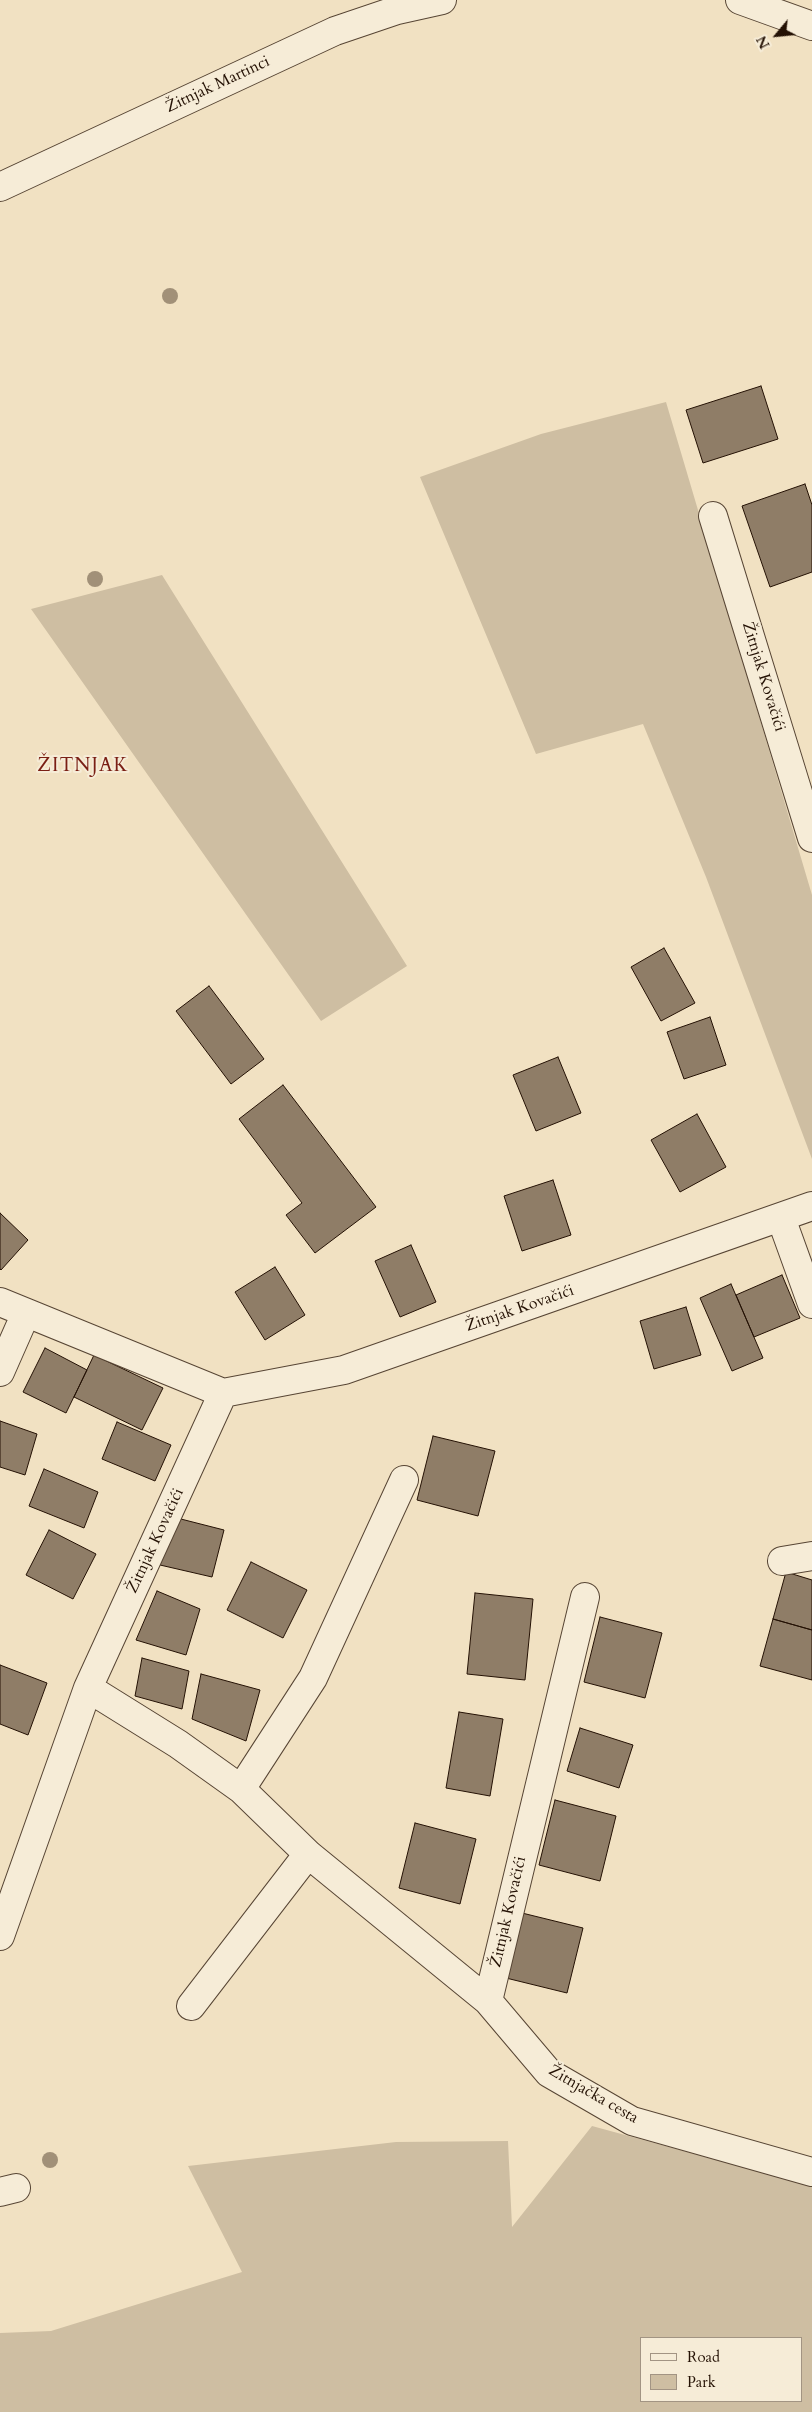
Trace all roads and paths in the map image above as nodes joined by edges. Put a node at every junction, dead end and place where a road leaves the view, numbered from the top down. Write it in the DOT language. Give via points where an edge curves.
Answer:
graph roads {
  1 [pos="442,0"];
  2 [pos="740,0"];
  3 [pos="812,26"];
  4 [pos="0,187"];
  5 [pos="713,516"];
  6 [pos="812,838"];
  7 [pos="812,1206"];
  8 [pos="780,1218"];
  9 [pos="0,1302"];
  10 [pos="812,1304"];
  11 [pos="26,1313"];
  12 [pos="0,1372"];
  13 [pos="224,1393"];
  14 [pos="404,1480"];
  15 [pos="812,1556"];
  16 [pos="782,1561"];
  17 [pos="585,1597"];
  18 [pos="88,1688"];
  19 [pos="241,1789"];
  20 [pos="308,1854"];
  21 [pos="0,1936"];
  22 [pos="488,2001"];
  23 [pos="191,2006"];
  24 [pos="812,2172"];
  1 -- 4 [label="street, Žitnjak Martinci" via="397,10 335,31"];
  2 -- 3 [label="street"];
  5 -- 6 [label="street, Žitnjak Kovačići"];
  7 -- 8 [label="street, Žitnjak Kovačići"];
  8 -- 10 [label="street"];
  8 -- 13 [label="street, Žitnjak Kovačići" via="344,1370"];
  9 -- 11 [label="street"];
  11 -- 12 [label="street"];
  11 -- 13 [label="street"];
  13 -- 18 [label="street, Žitnjak Kovačići"];
  14 -- 19 [label="street" via="313,1678"];
  15 -- 16 [label="street"];
  17 -- 22 [label="street, Žitnjak Kovačići"];
  18 -- 19 [label="street" via="178,1744"];
  18 -- 21 [label="street, Žitnjak Kovačići"];
  19 -- 20 [label="street"];
  20 -- 22 [label="street"];
  20 -- 23 [label="street"];
  22 -- 24 [label="street, Žitnjačka cesta" via="548,2073 632,2121"];
}
